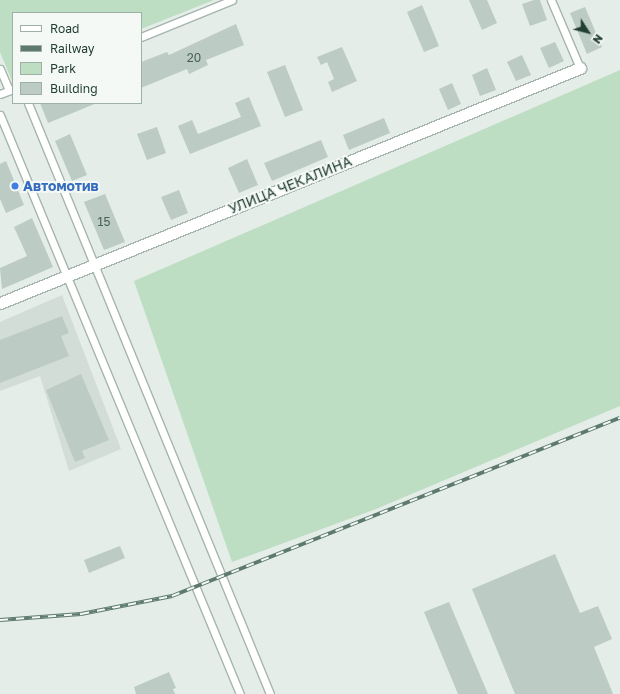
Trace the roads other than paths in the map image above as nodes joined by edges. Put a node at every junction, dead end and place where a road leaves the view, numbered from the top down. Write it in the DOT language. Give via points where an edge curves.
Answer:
graph roads {
  1 [pos="232,0"];
  2 [pos="551,0"];
  3 [pos="142,37"];
  4 [pos="580,68"];
  5 [pos="0,69"];
  6 [pos="11,89"];
  7 [pos="0,94"];
  8 [pos="28,104"];
  9 [pos="0,115"];
  10 [pos="96,263"];
  11 [pos="67,276"];
  12 [pos="0,303"];
  13 [pos="240,694"];
  14 [pos="270,694"];
  1 -- 3 [label="street"];
  2 -- 4 [label="street"];
  4 -- 10 [label="main road, УЛИЦА ЧЕКАЛИНА"];
  5 -- 6 [label="street"];
  6 -- 7 [label="street"];
  8 -- 10 [label="street"];
  9 -- 11 [label="street"];
  10 -- 11 [label="main road, УЛИЦА ЧЕКАЛИНА"];
  10 -- 14 [label="street"];
  11 -- 12 [label="main road, УЛИЦА ЧЕКАЛИНА"];
  11 -- 13 [label="street"];
}
